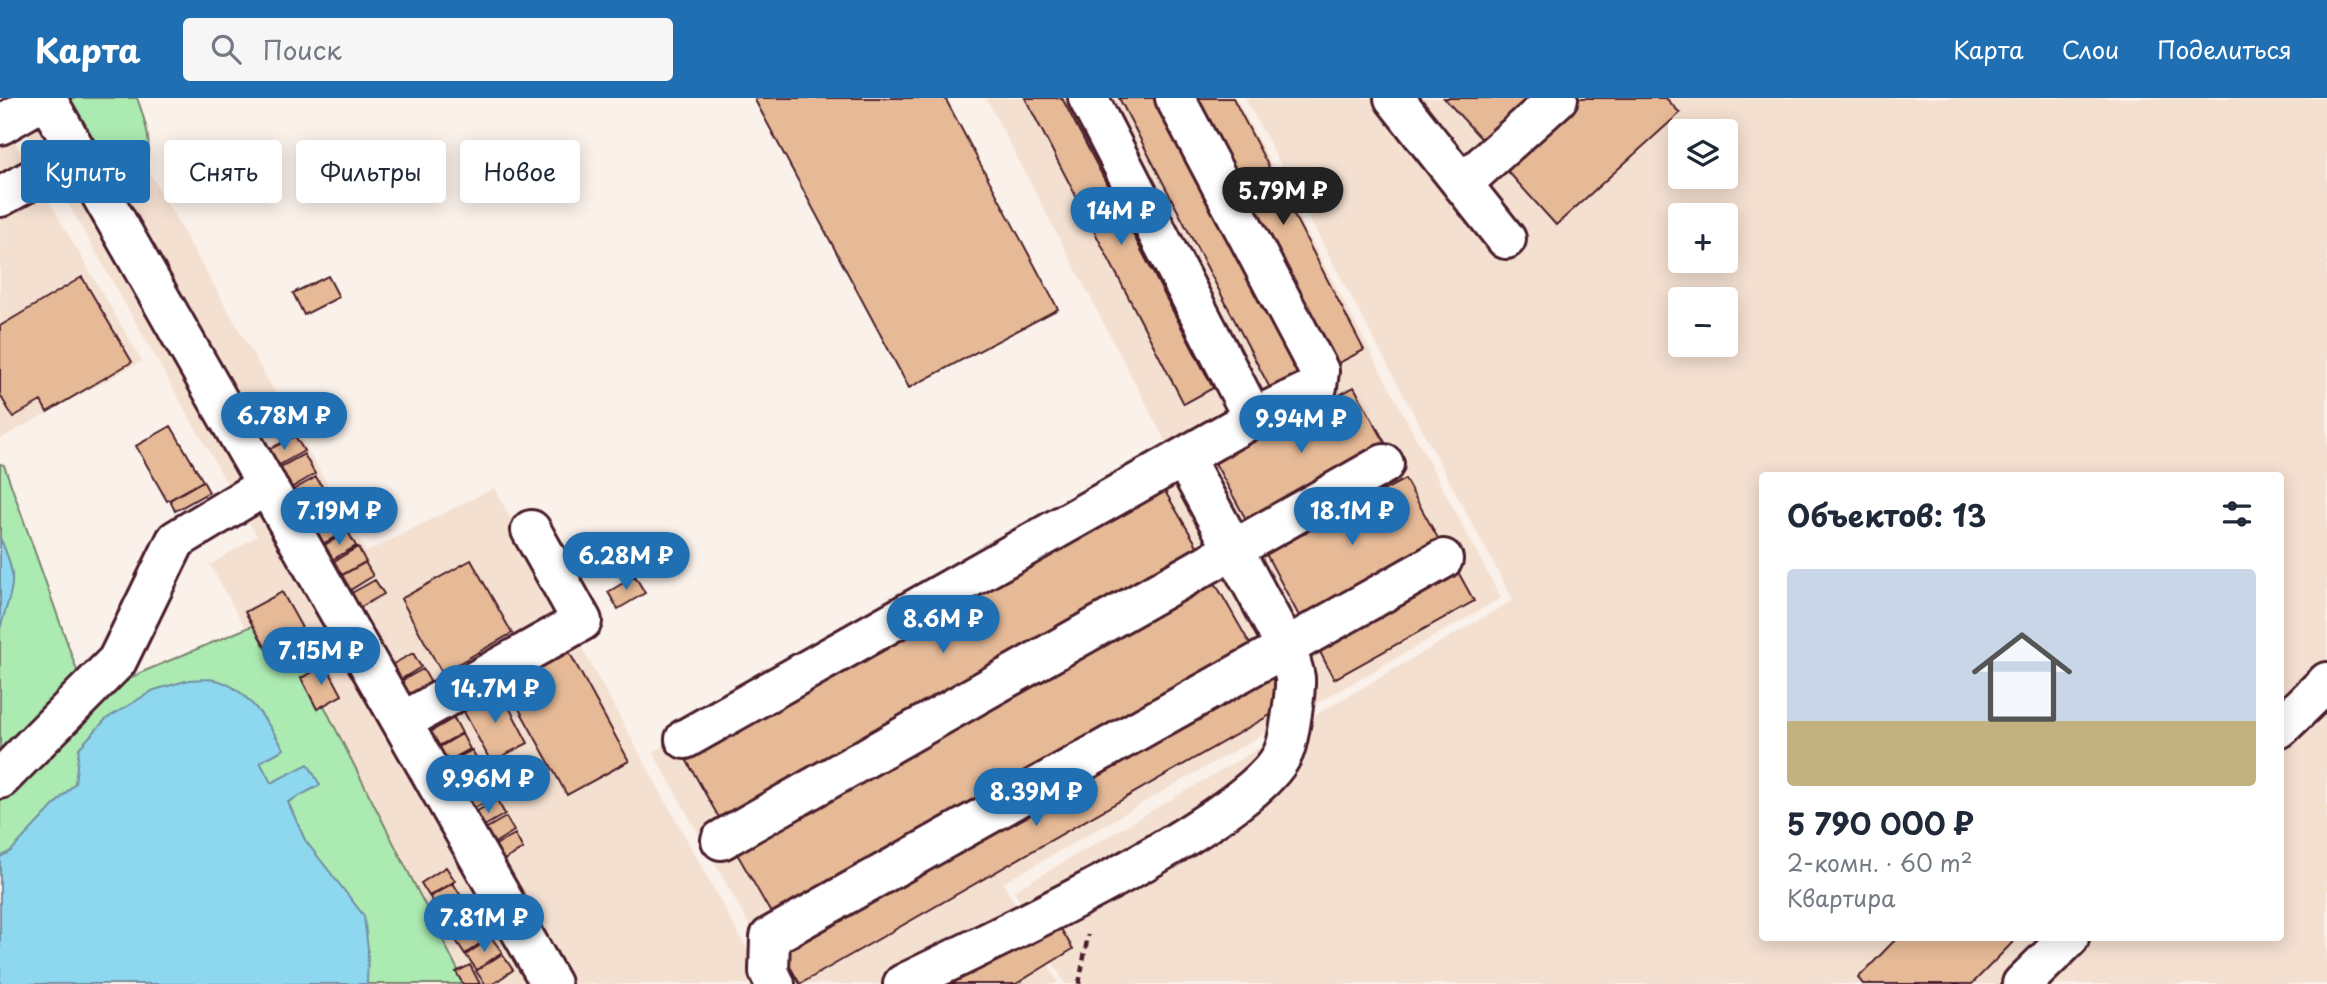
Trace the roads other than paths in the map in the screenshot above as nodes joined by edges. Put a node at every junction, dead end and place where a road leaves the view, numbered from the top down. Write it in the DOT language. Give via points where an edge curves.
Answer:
graph roads {
  1 [pos="47,98"];
  2 [pos="1088,98"];
  3 [pos="1175,98"];
  4 [pos="1394,98"];
  5 [pos="1558,98"];
  6 [pos="0,125"];
  7 [pos="70,140"];
  8 [pos="1462,184"];
  9 [pos="21,185"];
  10 [pos="0,197"];
  11 [pos="106,203"];
  12 [pos="1506,239"];
  13 [pos="1253,418"];
  14 [pos="1184,458"];
  15 [pos="1384,464"];
  16 [pos="267,485"];
  17 [pos="531,530"];
  18 [pos="1233,550"];
  19 [pos="1443,559"];
  20 [pos="1286,647"];
  21 [pos="2327,682"];
  22 [pos="402,722"];
  23 [pos="2284,724"];
  24 [pos="685,739"];
  25 [pos="0,779"];
  26 [pos="721,840"];
  27 [pos="2066,941"];
  28 [pos="551,984"];
  29 [pos="775,984"];
  30 [pos="903,984"];
  31 [pos="2022,984"];
  1 -- 6 [label="lane"];
  1 -- 7 [label="lane"];
  2 -- 13 [label="lane"];
  3 -- 13 [label="lane" via="1319,371 1317,387"];
  4 -- 8 [label="lane"];
  5 -- 8 [label="lane"];
  8 -- 12 [label="lane"];
  9 -- 10 [label="lane"];
  11 -- 16 [label="lane"];
  13 -- 14 [label="lane"];
  14 -- 18 [label="lane"];
  14 -- 24 [label="lane"];
  15 -- 18 [label="lane"];
  16 -- 22 [label="lane"];
  16 -- 25 [label="lane" via="176,540 117,661"];
  17 -- 22 [label="lane" via="582,621"];
  18 -- 20 [label="lane"];
  18 -- 26 [label="lane"];
  19 -- 20 [label="lane"];
  20 -- 29 [label="lane" via="770,937 769,972"];
  20 -- 30 [label="lane" via="1295,679 1284,751 1258,787 1215,818 1070,901"];
  21 -- 23 [label="lane"];
  22 -- 28 [label="lane"];
  27 -- 31 [label="lane"];
}
